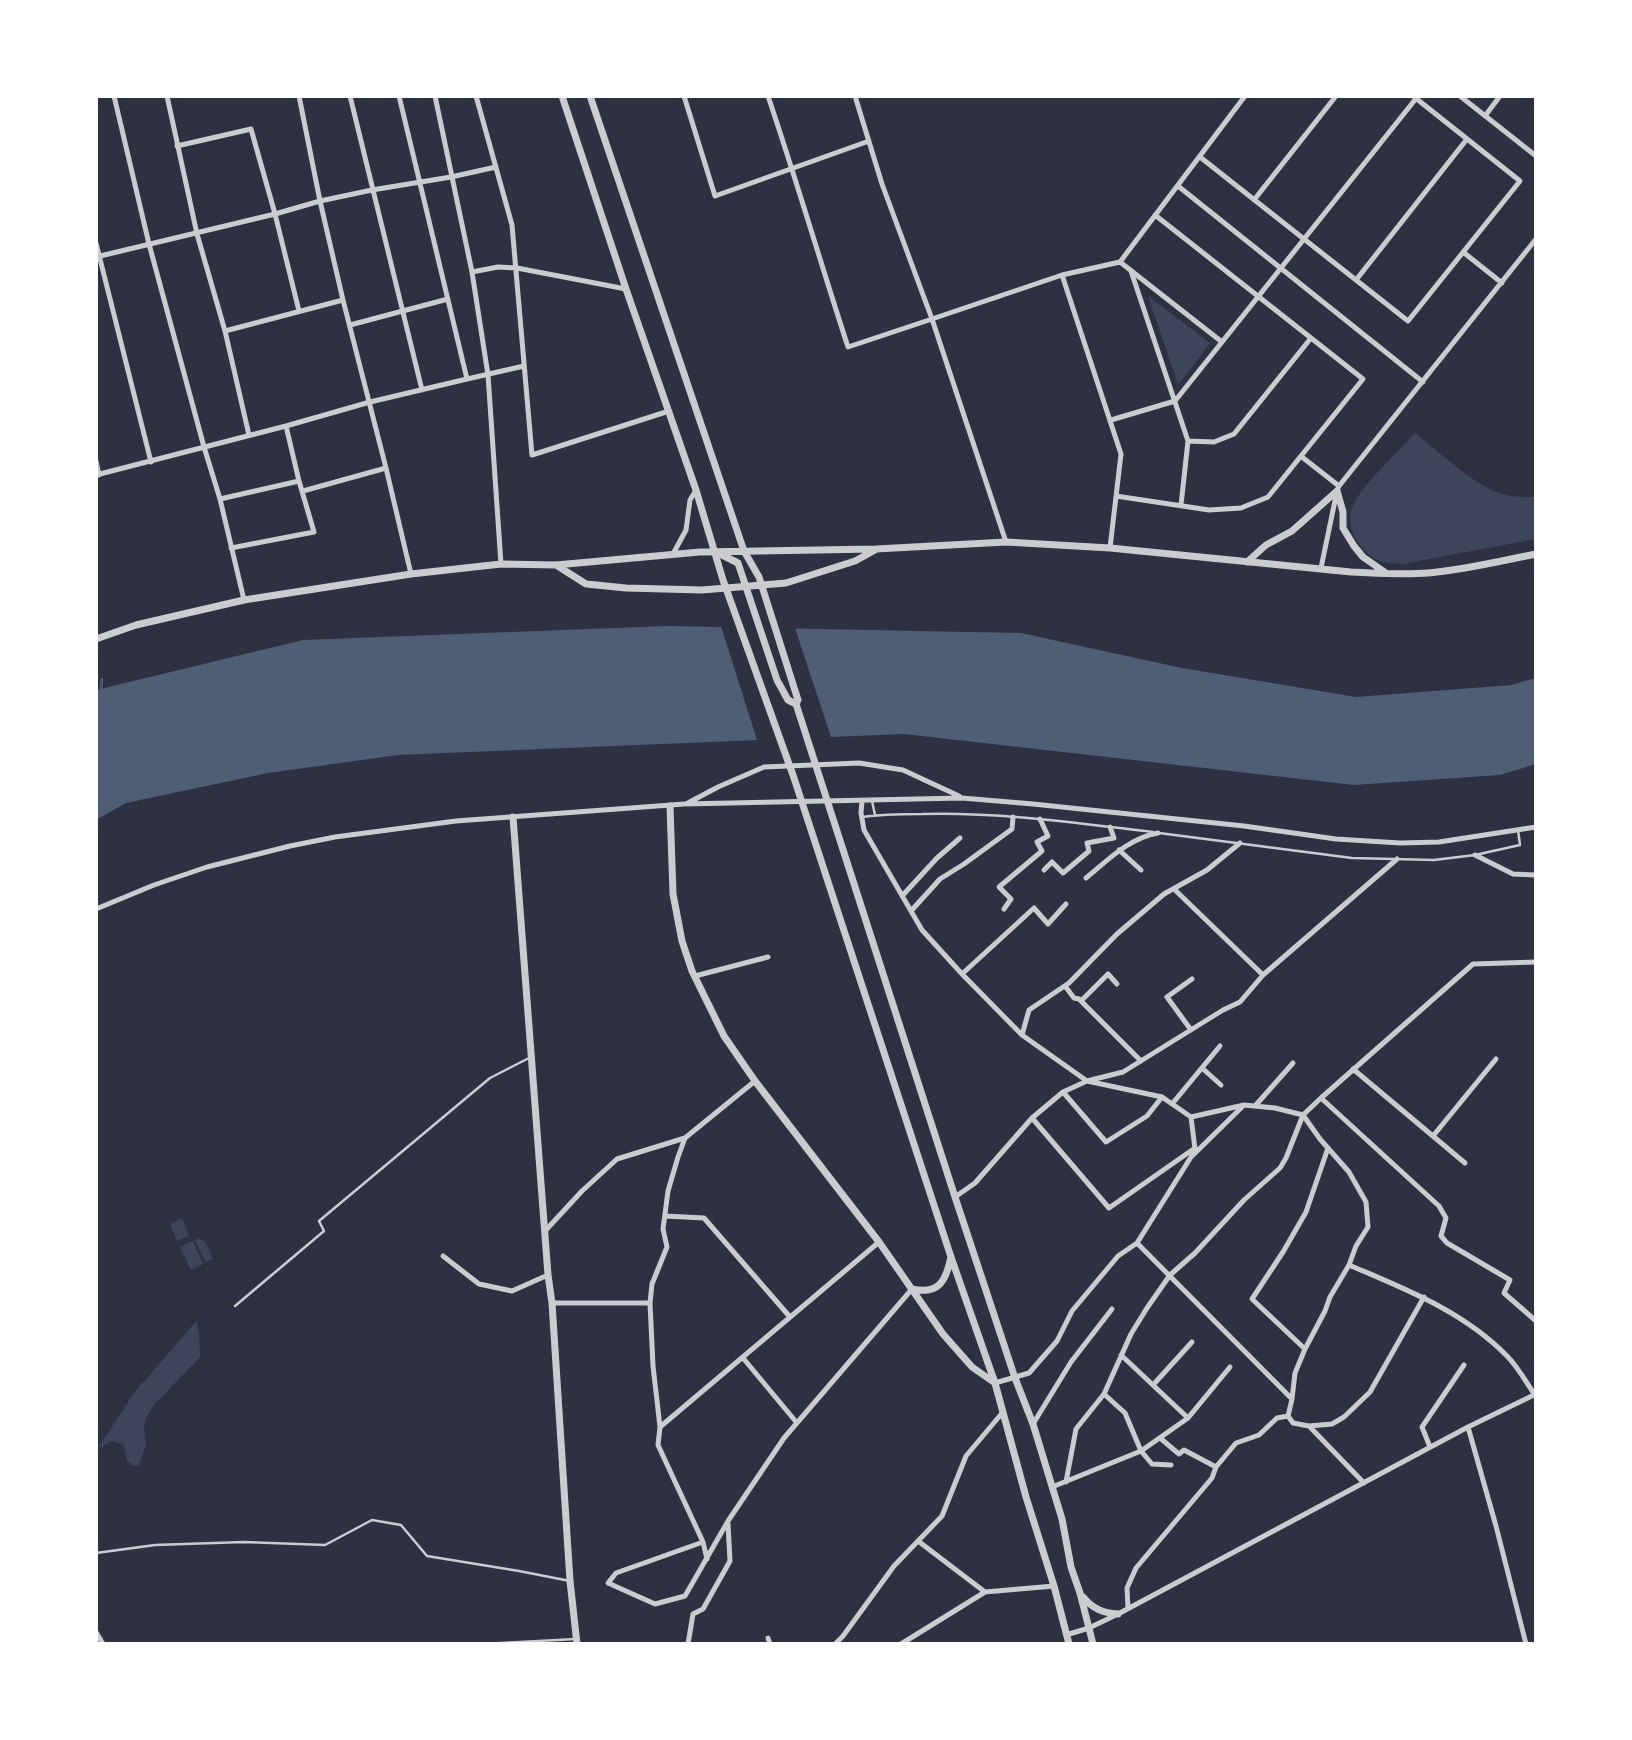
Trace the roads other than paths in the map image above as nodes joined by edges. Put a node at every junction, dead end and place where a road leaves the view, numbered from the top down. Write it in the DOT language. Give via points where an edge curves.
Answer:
graph roads {
  1 [pos="114,96"];
  2 [pos="167,96"];
  3 [pos="299,96"];
  4 [pos="350,96"];
  5 [pos="399,96"];
  6 [pos="435,96"];
  7 [pos="476,96"];
  8 [pos="562,96"];
  9 [pos="590,96"];
  10 [pos="684,96"];
  11 [pos="768,96"];
  12 [pos="855,96"];
  13 [pos="1245,96"];
  14 [pos="1336,96"];
  15 [pos="1460,96"];
  16 [pos="1500,96"];
  17 [pos="1416,97"];
  18 [pos="1485,116"];
  19 [pos="1467,139"];
  20 [pos="869,141"];
  21 [pos="177,146"];
  22 [pos="1536,156"];
  23 [pos="1200,157"];
  24 [pos="496,166"];
  25 [pos="792,168"];
  26 [pos="451,177"];
  27 [pos="421,182"];
  28 [pos="1178,186"];
  29 [pos="372,190"];
  30 [pos="1254,200"];
  31 [pos="320,201"];
  32 [pos="275,214"];
  33 [pos="1155,215"];
  34 [pos="197,234"];
  35 [pos="1305,239"];
  36 [pos="1536,239"];
  37 [pos="96,243"];
  38 [pos="149,244"];
  39 [pos="1463,252"];
  40 [pos="98,257"];
  41 [pos="1120,262"];
  42 [pos="517,268"];
  43 [pos="1281,269"];
  44 [pos="1131,271"];
  45 [pos="471,272"];
  46 [pos="1062,275"];
  47 [pos="1356,280"];
  48 [pos="1502,283"];
  49 [pos="625,289"];
  50 [pos="1258,297"];
  51 [pos="448,299"];
  52 [pos="343,300"];
  53 [pos="299,311"];
  54 [pos="402,312"];
  55 [pos="932,319"];
  56 [pos="350,325"];
  57 [pos="225,331"];
  58 [pos="1311,338"];
  59 [pos="1222,342"];
  60 [pos="524,366"];
  61 [pos="488,375"];
  62 [pos="467,380"];
  63 [pos="1423,382"];
  64 [pos="422,390"];
  65 [pos="1175,401"];
  66 [pos="370,402"];
  67 [pos="669,411"];
  68 [pos="1111,420"];
  69 [pos="286,426"];
  70 [pos="249,435"];
  71 [pos="1188,441"];
  72 [pos="204,447"];
  73 [pos="1301,457"];
  74 [pos="96,461"];
  75 [pos="151,462"];
  76 [pos="386,468"];
  77 [pos="98,475"];
  78 [pos="299,481"];
  79 [pos="1338,489"];
  80 [pos="303,491"];
  81 [pos="696,491"];
  82 [pos="1116,496"];
  83 [pos="220,499"];
  84 [pos="1181,505"];
  85 [pos="1006,542"];
  86 [pos="231,548"];
  87 [pos="1110,548"];
  88 [pos="876,549"];
  89 [pos="715,551"];
  90 [pos="744,551"];
  91 [pos="673,554"];
  92 [pos="1536,554"];
  93 [pos="1247,562"];
  94 [pos="501,564"];
  95 [pos="556,565"];
  96 [pos="1321,568"];
  97 [pos="1388,573"];
  98 [pos="411,574"];
  99 [pos="244,600"];
  100 [pos="96,639"];
  101 [pos="796,704"];
  102 [pos="962,798"];
  103 [pos="827,801"];
  104 [pos="862,801"];
  105 [pos="872,801"];
  106 [pos="801,802"];
  107 [pos="684,804"];
  108 [pos="670,806"];
  109 [pos="861,815"];
  110 [pos="875,815"];
  111 [pos="513,817"];
  112 [pos="1013,817"];
  113 [pos="1040,819"];
  114 [pos="1110,827"];
  115 [pos="1536,827"];
  116 [pos="1518,830"];
  117 [pos="1158,833"];
  118 [pos="960,838"];
  119 [pos="1240,843"];
  120 [pos="1119,850"];
  121 [pos="1475,855"];
  122 [pos="1397,859"];
  123 [pos="1044,870"];
  124 [pos="1141,870"];
  125 [pos="1536,875"];
  126 [pos="1086,878"];
  127 [pos="1174,889"];
  128 [pos="902,895"];
  129 [pos="1066,904"];
  130 [pos="96,909"];
  131 [pos="1003,909"];
  132 [pos="911,911"];
  133 [pos="768,957"];
  134 [pos="1536,962"];
  135 [pos="962,974"];
  136 [pos="1263,975"];
  137 [pos="695,976"];
  138 [pos="1192,979"];
  139 [pos="1117,984"];
  140 [pos="1065,986"];
  141 [pos="1081,1001"];
  142 [pos="1191,1030"];
  143 [pos="1022,1035"];
  144 [pos="1220,1046"];
  145 [pos="532,1057"];
  146 [pos="1496,1059"];
  147 [pos="1140,1061"];
  148 [pos="1293,1063"];
  149 [pos="1202,1068"];
  150 [pos="1353,1069"];
  151 [pos="755,1081"];
  152 [pos="1087,1081"];
  153 [pos="1221,1085"];
  154 [pos="1063,1092"];
  155 [pos="1162,1097"];
  156 [pos="1321,1098"];
  157 [pos="1172,1104"];
  158 [pos="1244,1105"];
  159 [pos="1255,1106"];
  160 [pos="1303,1115"];
  161 [pos="1192,1117"];
  162 [pos="1032,1118"];
  163 [pos="1433,1136"];
  164 [pos="685,1138"];
  165 [pos="1328,1148"];
  166 [pos="1195,1151"];
  167 [pos="1465,1163"];
  168 [pos="955,1197"];
  169 [pos="664,1216"];
  170 [pos="545,1231"];
  171 [pos="878,1242"];
  172 [pos="1137,1242"];
  173 [pos="443,1256"];
  174 [pos="951,1257"];
  175 [pos="1349,1265"];
  176 [pos="548,1275"];
  177 [pos="1170,1275"];
  178 [pos="912,1289"];
  179 [pos="1424,1297"];
  180 [pos="552,1303"];
  181 [pos="650,1303"];
  182 [pos="234,1306"];
  183 [pos="1112,1309"];
  184 [pos="790,1317"];
  185 [pos="1535,1320"];
  186 [pos="1192,1342"];
  187 [pos="1305,1349"];
  188 [pos="1121,1355"];
  189 [pos="743,1357"];
  190 [pos="1464,1366"];
  191 [pos="1230,1367"];
  192 [pos="1015,1378"];
  193 [pos="995,1383"];
  194 [pos="1153,1385"];
  195 [pos="1104,1394"];
  196 [pos="1535,1395"];
  197 [pos="1292,1399"];
  198 [pos="1003,1412"];
  199 [pos="1287,1416"];
  200 [pos="1188,1418"];
  201 [pos="797,1423"];
  202 [pos="1033,1424"];
  203 [pos="1309,1426"];
  204 [pos="660,1427"];
  205 [pos="1468,1427"];
  206 [pos="1160,1438"];
  207 [pos="1430,1447"];
  208 [pos="1140,1451"];
  209 [pos="1171,1465"];
  210 [pos="1216,1467"];
  211 [pos="1066,1482"];
  212 [pos="1364,1483"];
  213 [pos="1052,1487"];
  214 [pos="728,1521"];
  215 [pos="918,1541"];
  216 [pos="703,1542"];
  217 [pos="96,1553"];
  218 [pos="707,1559"];
  219 [pos="570,1581"];
  220 [pos="1054,1586"];
  221 [pos="985,1592"];
  222 [pos="1080,1593"];
  223 [pos="1128,1608"];
  224 [pos="1118,1614"];
  225 [pos="1089,1628"];
  226 [pos="96,1632"];
  227 [pos="1068,1640"];
  228 [pos="578,1642"];
  229 [pos="103,1644"];
  230 [pos="482,1644"];
  231 [pos="688,1644"];
  232 [pos="835,1644"];
  233 [pos="901,1644"];
  234 [pos="1093,1644"];
  235 [pos="1526,1644"];
  1 -- 38 [label="street"];
  2 -- 21 [label="street"];
  3 -- 31 [label="street"];
  4 -- 29 [label="street"];
  5 -- 27 [label="street"];
  6 -- 26 [label="street"];
  7 -- 24 [label="street"];
  8 -- 49 [label="street"];
  9 -- 90 [label="street"];
  10 -- 25 [label="street" via="715,196"];
  11 -- 25 [label="street"];
  12 -- 20 [label="street"];
  13 -- 23 [label="street"];
  14 -- 30 [label="street"];
  15 -- 18 [label="street"];
  16 -- 18 [label="street"];
  17 -- 19 [label="street"];
  17 -- 35 [label="street"];
  18 -- 22 [label="street"];
  19 -- 39 [label="street" via="1520,181"];
  19 -- 47 [label="street"];
  20 -- 25 [label="street"];
  20 -- 55 [label="street"];
  21 -- 32 [label="street" via="251,129"];
  21 -- 34 [label="street"];
  23 -- 28 [label="street"];
  23 -- 30 [label="street"];
  24 -- 26 [label="street"];
  24 -- 42 [label="street" via="512,225"];
  25 -- 55 [label="street" via="848,347"];
  26 -- 27 [label="street"];
  26 -- 45 [label="street"];
  27 -- 29 [label="street"];
  27 -- 51 [label="street"];
  28 -- 33 [label="street"];
  28 -- 43 [label="street"];
  29 -- 31 [label="street"];
  29 -- 54 [label="street"];
  30 -- 35 [label="street"];
  31 -- 32 [label="street"];
  31 -- 52 [label="street"];
  32 -- 34 [label="street"];
  32 -- 53 [label="street"];
  33 -- 41 [label="street"];
  33 -- 50 [label="street"];
  34 -- 38 [label="street"];
  34 -- 57 [label="street"];
  35 -- 43 [label="street"];
  35 -- 47 [label="street"];
  36 -- 48 [label="street"];
  37 -- 40 [label="street"];
  38 -- 40 [label="street"];
  38 -- 72 [label="street"];
  39 -- 47 [label="street" via="1408,321"];
  39 -- 48 [label="street"];
  40 -- 75 [label="street"];
  41 -- 44 [label="street"];
  41 -- 46 [label="street"];
  42 -- 45 [label="street"];
  42 -- 49 [label="street"];
  42 -- 60 [label="street"];
  43 -- 50 [label="street"];
  43 -- 63 [label="street"];
  44 -- 59 [label="street"];
  44 -- 65 [label="street"];
  45 -- 61 [label="street"];
  46 -- 55 [label="street"];
  46 -- 68 [label="street"];
  48 -- 63 [label="street"];
  49 -- 67 [label="street"];
  50 -- 58 [label="street"];
  50 -- 59 [label="street"];
  51 -- 54 [label="street"];
  51 -- 62 [label="street"];
  52 -- 53 [label="street"];
  52 -- 56 [label="street"];
  53 -- 57 [label="street"];
  54 -- 56 [label="street"];
  54 -- 64 [label="street"];
  55 -- 85 [label="street"];
  56 -- 66 [label="street"];
  57 -- 70 [label="street"];
  58 -- 71 [label="street" via="1234,434 1214,442"];
  58 -- 73 [label="street" via="1363,379"];
  59 -- 65 [label="street"];
  60 -- 61 [label="street"];
  60 -- 67 [label="street" via="532,456"];
  61 -- 62 [label="street"];
  61 -- 94 [label="street"];
  62 -- 64 [label="street"];
  63 -- 79 [label="street"];
  64 -- 66 [label="street"];
  65 -- 68 [label="street"];
  65 -- 71 [label="street"];
  66 -- 69 [label="street"];
  66 -- 76 [label="street"];
  67 -- 81 [label="street"];
  68 -- 82 [label="street" via="1121,454"];
  69 -- 70 [label="street"];
  69 -- 78 [label="street"];
  70 -- 72 [label="street"];
  71 -- 84 [label="street"];
  72 -- 75 [label="street"];
  72 -- 83 [label="street"];
  73 -- 79 [label="street"];
  73 -- 84 [label="street" via="1268,497 1241,508 1209,510"];
  74 -- 77 [label="street"];
  75 -- 77 [label="street"];
  76 -- 80 [label="street"];
  76 -- 98 [label="street"];
  78 -- 80 [label="street"];
  78 -- 83 [label="street"];
  79 -- 93 [label="street" via="1292,531"];
  79 -- 96 [label="street"];
  79 -- 97 [label="street" via="1343,528 1354,547"];
  80 -- 86 [label="street" via="314,532"];
  81 -- 89 [label="street"];
  81 -- 91 [label="street" via="690,500 686,530"];
  82 -- 84 [label="street"];
  82 -- 87 [label="street"];
  83 -- 86 [label="street"];
  85 -- 87 [label="street"];
  85 -- 88 [label="street"];
  86 -- 99 [label="street"];
  87 -- 93 [label="street"];
  88 -- 90 [label="street"];
  88 -- 95 [label="street" via="855,561 786,583 702,590 586,584"];
  89 -- 90 [label="street"];
  89 -- 91 [label="street"];
  89 -- 101 [label="street" via="738,563 777,680 788,701"];
  89 -- 106 [label="street"];
  90 -- 101 [label="street" via="759,577"];
  91 -- 95 [label="street"];
  92 -- 97 [label="street" via="1461,569"];
  93 -- 96 [label="street"];
  94 -- 95 [label="street"];
  94 -- 98 [label="street"];
  96 -- 97 [label="street"];
  98 -- 99 [label="street"];
  99 -- 100 [label="street"];
  101 -- 103 [label="street"];
  102 -- 105 [label="street"];
  102 -- 107 [label="street" via="903,771 859,763 764,767"];
  102 -- 116 [label="street" via="1400,843"];
  103 -- 104 [label="street"];
  103 -- 106 [label="street"];
  103 -- 168 [label="street"];
  104 -- 105 [label="street"];
  104 -- 109 [label="street"];
  105 -- 110 [label="lane"];
  106 -- 107 [label="street"];
  106 -- 174 [label="street"];
  107 -- 108 [label="street"];
  108 -- 111 [label="street"];
  108 -- 137 [label="street" via="673,894"];
  109 -- 110 [label="lane"];
  109 -- 128 [label="street" via="868,839"];
  110 -- 112 [label="lane"];
  111 -- 130 [label="street" via="408,827 290,846 207,867"];
  111 -- 145 [label="street"];
  112 -- 113 [label="lane"];
  112 -- 132 [label="street" via="1012,829 940,879"];
  113 -- 114 [label="lane"];
  113 -- 131 [label="street" via="1048,836 1037,842 1042,851 999,887 1011,899"];
  114 -- 117 [label="lane"];
  114 -- 123 [label="street" via="1114,838 1087,843 1089,851 1063,873 1052,862"];
  115 -- 116 [label="street"];
  116 -- 121 [label="lane" via="1520,845"];
  117 -- 119 [label="lane"];
  117 -- 120 [label="street"];
  118 -- 128 [label="street"];
  119 -- 122 [label="lane" via="1352,858"];
  119 -- 127 [label="street"];
  120 -- 124 [label="street"];
  120 -- 126 [label="street"];
  121 -- 122 [label="lane"];
  121 -- 125 [label="street" via="1513,874"];
  122 -- 136 [label="street"];
  127 -- 136 [label="street"];
  127 -- 140 [label="street" via="1117,934"];
  128 -- 132 [label="street"];
  129 -- 135 [label="street" via="1048,924 1034,908"];
  132 -- 135 [label="street"];
  133 -- 137 [label="street"];
  134 -- 150 [label="street" via="1473,964"];
  135 -- 143 [label="street"];
  136 -- 142 [label="street" via="1240,1002"];
  137 -- 151 [label="street" via="724,1036"];
  138 -- 142 [label="street" via="1167,997"];
  139 -- 141 [label="street" via="1108,974"];
  140 -- 141 [label="street"];
  140 -- 143 [label="street" via="1029,1010"];
  141 -- 147 [label="street"];
  142 -- 147 [label="street"];
  143 -- 152 [label="street"];
  144 -- 149 [label="street"];
  145 -- 170 [label="street"];
  145 -- 182 [label="lane" via="490,1078 415,1140 319,1221 324,1231"];
  146 -- 163 [label="street"];
  147 -- 152 [label="street" via="1123,1072"];
  148 -- 159 [label="street"];
  149 -- 153 [label="street"];
  149 -- 157 [label="street"];
  150 -- 156 [label="street"];
  150 -- 163 [label="street"];
  151 -- 164 [label="street"];
  151 -- 171 [label="street"];
  152 -- 154 [label="street"];
  152 -- 155 [label="street"];
  154 -- 155 [label="street" via="1106,1142 1147,1116"];
  154 -- 162 [label="street"];
  155 -- 157 [label="street"];
  156 -- 160 [label="street"];
  156 -- 185 [label="street" via="1439,1206 1446,1218 1441,1236 1510,1280 1504,1293"];
  157 -- 161 [label="street"];
  158 -- 159 [label="street"];
  158 -- 161 [label="street"];
  158 -- 166 [label="street"];
  159 -- 160 [label="street"];
  160 -- 165 [label="street"];
  160 -- 177 [label="street" via="1280,1168"];
  161 -- 166 [label="street"];
  162 -- 166 [label="street" via="1110,1208"];
  162 -- 168 [label="street" via="975,1183"];
  163 -- 167 [label="street"];
  164 -- 169 [label="street"];
  164 -- 170 [label="street" via="617,1159"];
  165 -- 175 [label="street" via="1366,1202 1368,1227"];
  165 -- 187 [label="street" via="1306,1212 1252,1299"];
  166 -- 172 [label="street"];
  168 -- 192 [label="street"];
  169 -- 181 [label="street" via="667,1247 652,1284"];
  169 -- 184 [label="street" via="704,1218"];
  170 -- 176 [label="street"];
  171 -- 178 [label="street"];
  171 -- 184 [label="street"];
  172 -- 177 [label="street"];
  172 -- 192 [label="street" via="1118,1256 1072,1311 1057,1341 1029,1373"];
  173 -- 176 [label="street" via="480,1284 512,1291"];
  174 -- 178 [label="street" via="942,1283 930,1290"];
  174 -- 193 [label="street"];
  175 -- 179 [label="street"];
  175 -- 187 [label="street"];
  176 -- 180 [label="street"];
  177 -- 188 [label="street"];
  177 -- 197 [label="street"];
  178 -- 193 [label="street" via="972,1367"];
  178 -- 201 [label="street"];
  179 -- 196 [label="street" via="1482,1332 1509,1357"];
  179 -- 203 [label="street" via="1370,1392 1332,1424"];
  180 -- 181 [label="street"];
  180 -- 219 [label="street"];
  181 -- 204 [label="street"];
  183 -- 202 [label="street" via="1071,1362"];
  184 -- 189 [label="street"];
  186 -- 194 [label="street"];
  187 -- 197 [label="street" via="1295,1373"];
  188 -- 194 [label="street"];
  188 -- 195 [label="street"];
  189 -- 201 [label="street"];
  189 -- 204 [label="street"];
  190 -- 207 [label="street" via="1422,1427"];
  191 -- 200 [label="street"];
  192 -- 193 [label="street"];
  192 -- 202 [label="street"];
  193 -- 198 [label="street"];
  194 -- 200 [label="street"];
  195 -- 208 [label="street" via="1125,1413"];
  195 -- 211 [label="street" via="1076,1429"];
  196 -- 205 [label="street"];
  197 -- 199 [label="street"];
  198 -- 215 [label="street" via="966,1456 942,1516"];
  198 -- 220 [label="street"];
  199 -- 203 [label="street" via="1293,1423"];
  199 -- 210 [label="street" via="1277,1418 1259,1435 1236,1443"];
  200 -- 206 [label="street"];
  201 -- 214 [label="street"];
  202 -- 213 [label="street"];
  203 -- 212 [label="street"];
  204 -- 216 [label="street" via="658,1445"];
  205 -- 207 [label="street"];
  205 -- 235 [label="street"];
  206 -- 208 [label="street"];
  206 -- 210 [label="street" via="1179,1454 1184,1450"];
  207 -- 212 [label="street"];
  208 -- 209 [label="street" via="1152,1464"];
  208 -- 211 [label="street"];
  210 -- 223 [label="street" via="1212,1478 1136,1568 1127,1588"];
  211 -- 213 [label="street"];
  212 -- 223 [label="street"];
  213 -- 222 [label="street"];
  214 -- 218 [label="street"];
  214 -- 231 [label="street" via="730,1561 703,1609 693,1614"];
  215 -- 221 [label="street"];
  215 -- 232 [label="street"];
  216 -- 218 [label="street"];
  216 -- 218 [label="street" via="616,1573 608,1583 655,1604 685,1596"];
  217 -- 219 [label="lane" via="155,1545 325,1545 372,1520 401,1525 426,1556"];
  219 -- 228 [label="street"];
  220 -- 221 [label="street"];
  220 -- 227 [label="street"];
  221 -- 233 [label="street"];
  222 -- 224 [label="street" via="1103,1614"];
  222 -- 225 [label="street"];
  223 -- 224 [label="street"];
  224 -- 225 [label="street"];
  225 -- 227 [label="street"];
  225 -- 234 [label="street"];
  226 -- 229 [label="street"];
  228 -- 230 [label="lane"];
}
